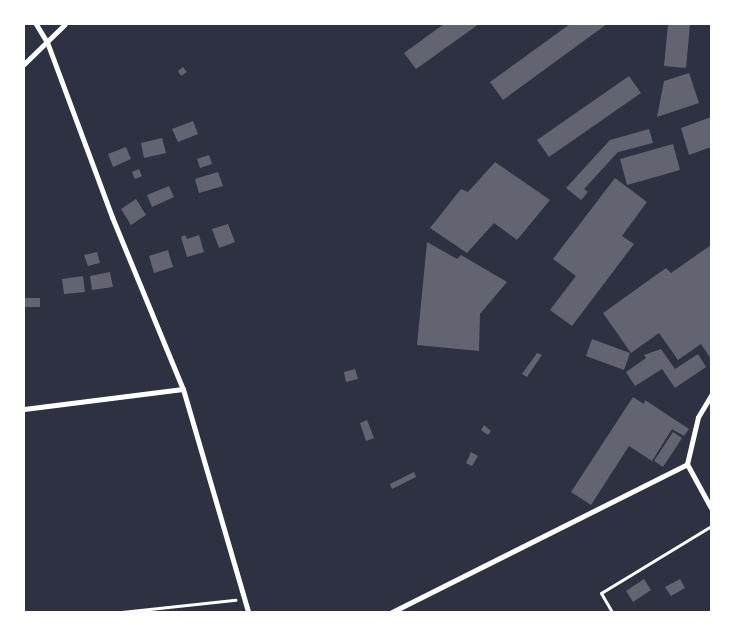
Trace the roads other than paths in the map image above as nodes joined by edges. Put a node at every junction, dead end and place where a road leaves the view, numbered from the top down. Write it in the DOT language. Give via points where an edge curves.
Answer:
graph roads {
  1 [pos="36,24"];
  2 [pos="65,24"];
  3 [pos="47,42"];
  4 [pos="24,64"];
  5 [pos="183,389"];
  6 [pos="711,395"];
  7 [pos="24,409"];
  8 [pos="687,464"];
  9 [pos="711,508"];
  10 [pos="711,526"];
  11 [pos="248,612"];
  12 [pos="392,612"];
  13 [pos="612,612"];
  1 -- 3 [label="street"];
  2 -- 3 [label="street"];
  3 -- 4 [label="street"];
  3 -- 5 [label="street" via="112,217"];
  5 -- 7 [label="street"];
  5 -- 11 [label="street"];
  6 -- 8 [label="street" via="698,417"];
  8 -- 9 [label="street"];
  8 -- 12 [label="street"];
  10 -- 13 [label="lane" via="601,592"];
}
